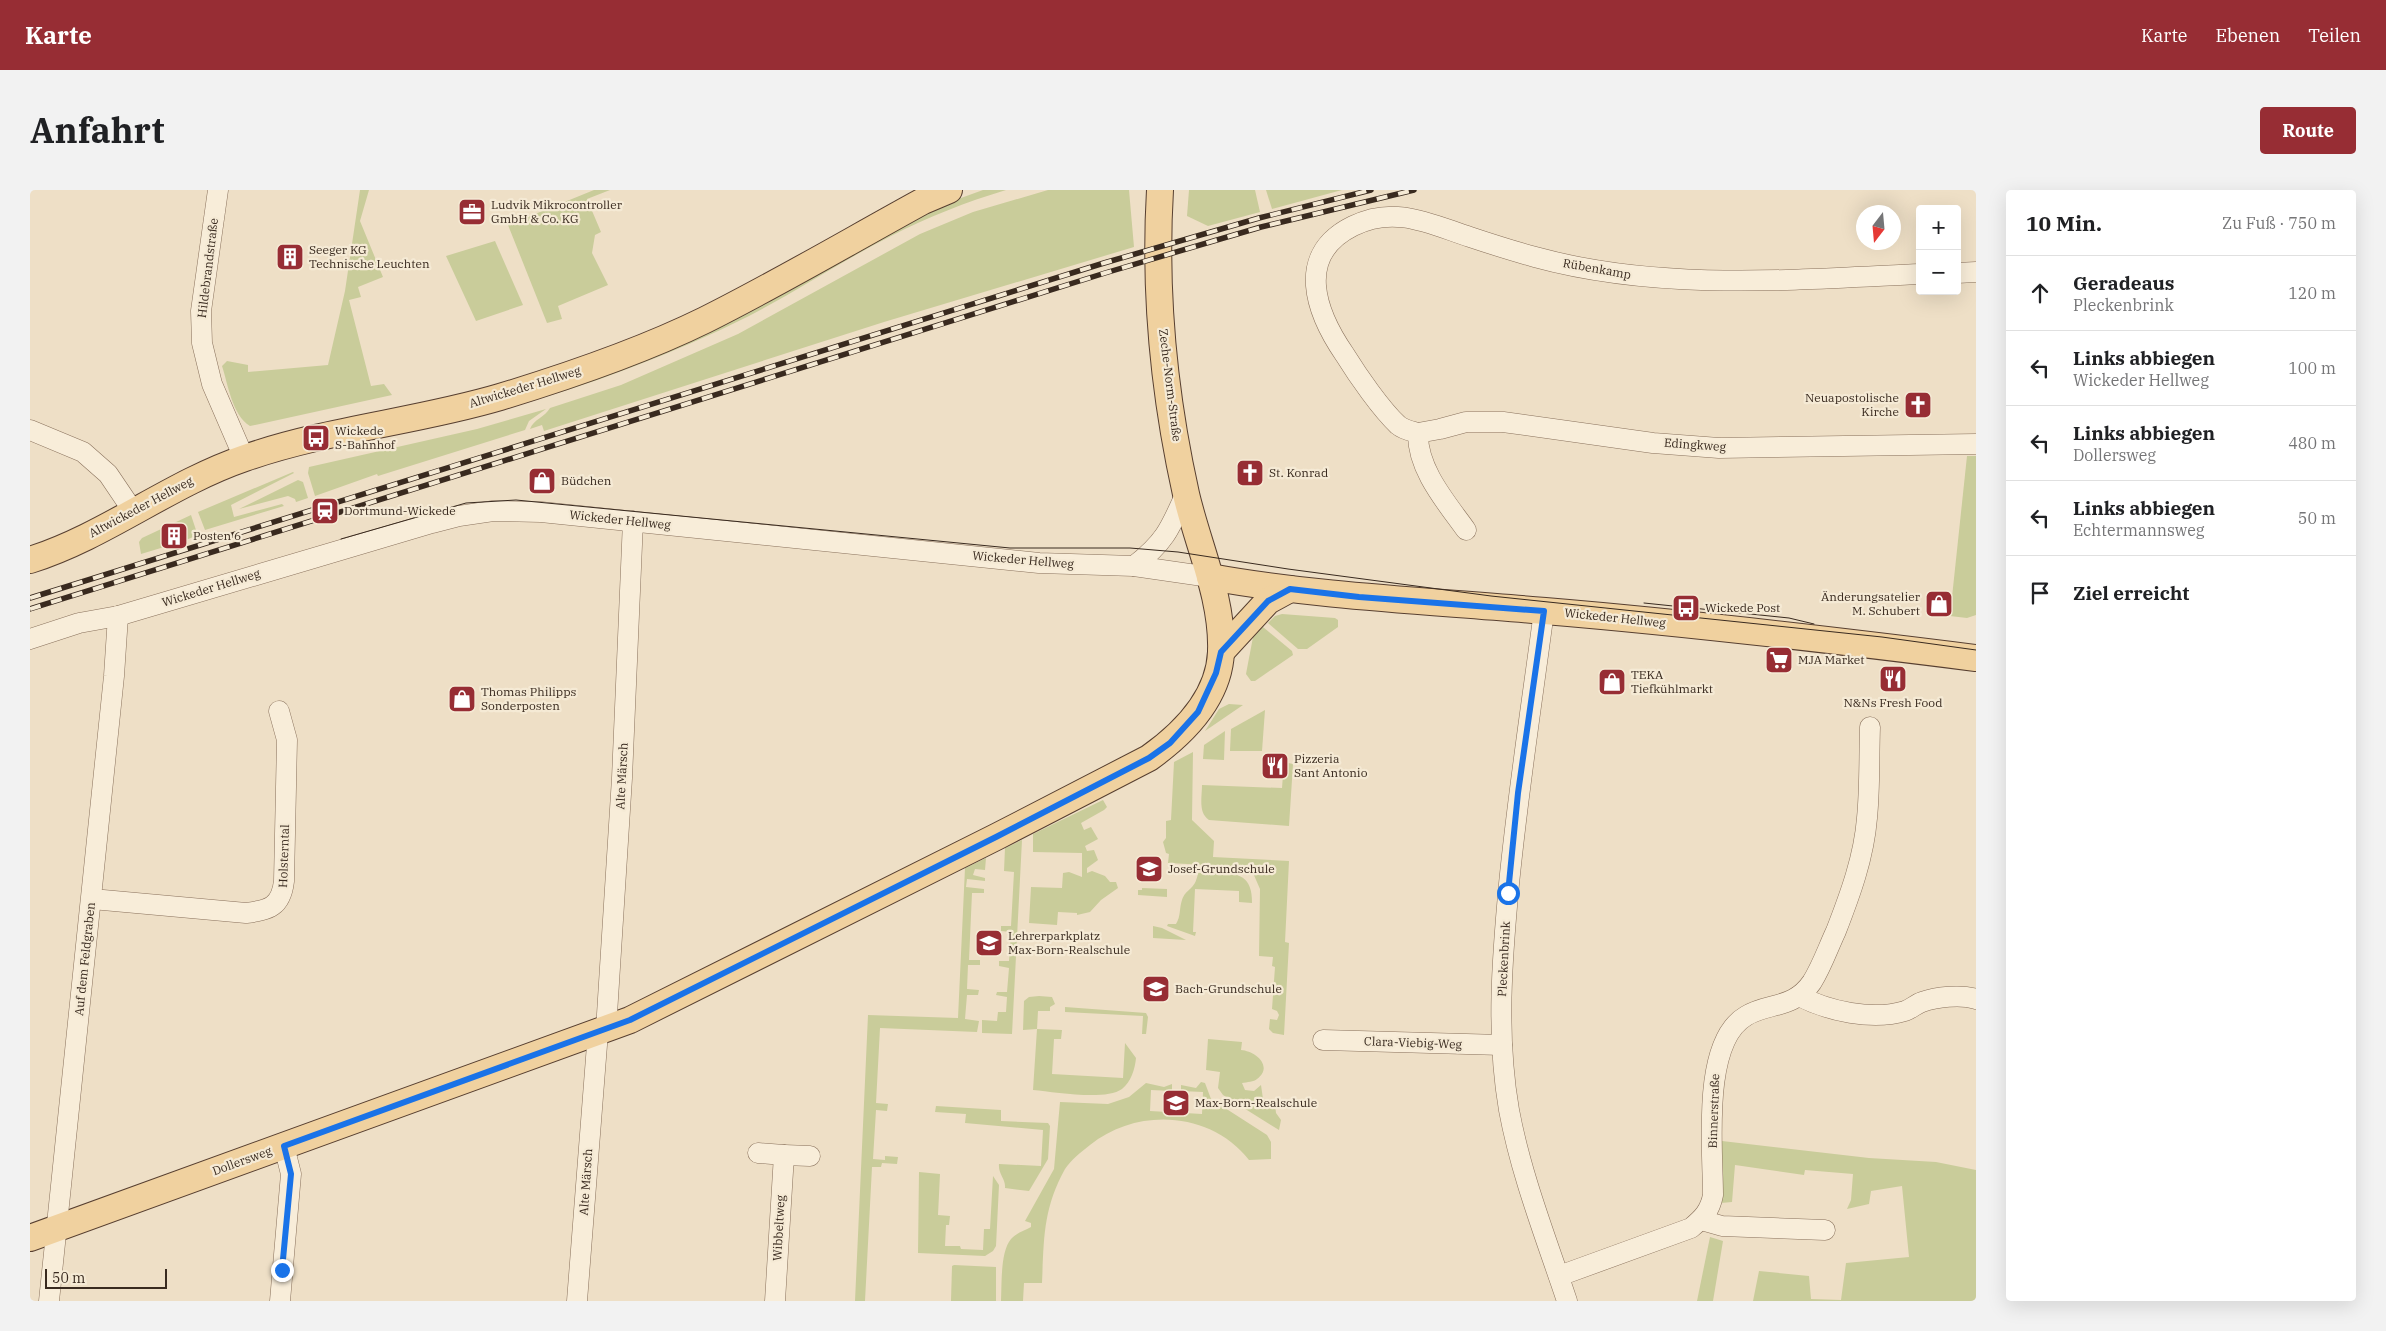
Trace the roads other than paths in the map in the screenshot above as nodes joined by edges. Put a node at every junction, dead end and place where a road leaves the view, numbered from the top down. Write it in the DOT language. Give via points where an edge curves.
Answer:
graph roads {
  1 [pos="218,190"];
  2 [pos="949,190"];
  3 [pos="1160,190"];
  4 [pos="1961,272"];
  5 [pos="1976,272"];
  6 [pos="1916,274"];
  7 [pos="30,430"];
  8 [pos="1418,433"];
  9 [pos="1976,444"];
  10 [pos="244,458"];
  11 [pos="1186,493"];
  12 [pos="133,511"];
  13 [pos="633,521"];
  14 [pos="1466,530"];
  15 [pos="30,560"];
  16 [pos="1134,566"];
  17 [pos="1210,577"];
  18 [pos="1290,589"];
  19 [pos="1544,611"];
  20 [pos="118,616"];
  21 [pos="30,639"];
  22 [pos="1221,652"];
  23 [pos="1976,658"];
  24 [pos="278,711"];
  25 [pos="1870,727"];
  26 [pos="92,899"];
  27 [pos="1799,996"];
  28 [pos="1976,999"];
  29 [pos="602,1031"];
  30 [pos="1323,1040"];
  31 [pos="1502,1046"];
  32 [pos="284,1146"];
  33 [pos="758,1153"];
  34 [pos="784,1155"];
  35 [pos="810,1156"];
  36 [pos="1701,1220"];
  37 [pos="58,1228"];
  38 [pos="1825,1230"];
  39 [pos="30,1238"];
  40 [pos="1559,1276"];
  41 [pos="49,1301"];
  42 [pos="280,1301"];
  43 [pos="577,1301"];
  44 [pos="775,1301"];
  45 [pos="1567,1301"];
  1 -- 10 [label="street, Hildebrandstraße" via="201,311 202,343 212,384"];
  2 -- 10 [label="main road, Altwickeder Hellweg" via="923,201 755,294 639,348 498,398 316,438"];
  3 -- 11 [label="main road, Zeche-Norm-Straße" via="1158,276 1167,387"];
  4 -- 5 [label="street"];
  6 -- 8 [label="street, Rübenkamp" via="1778,281 1629,275 1536,257 1430,221 1403,217 1377,219 1353,226 1332,240 1318,260 1314,281 1322,316 1348,360 1399,426"];
  7 -- 12 [label="street" via="83,452 108,474"];
  8 -- 9 [label="street, Edingkweg" via="1466,422 1503,422 1653,443 1719,448"];
  8 -- 14 [label="street" via="1421,457 1440,494"];
  10 -- 12 [label="main road, Altwickeder Hellweg" via="200,475"];
  11 -- 16 [label="street" via="1165,536 1155,550"];
  11 -- 17 [label="main road, Zeche-Norm-Straße"];
  12 -- 15 [label="main road, Altwickeder Hellweg" via="75,543"];
  13 -- 16 [label="street, Wickeder Hellweg" via="1039,563"];
  13 -- 20 [label="street, Wickeder Hellweg" via="541,512 493,511 459,516"];
  13 -- 29 [label="street, Alte Märsch" via="622,778"];
  16 -- 17 [label="street, Wickeder Hellweg"];
  17 -- 18 [label="main road, Wickeder Hellweg"];
  17 -- 22 [label="main road, Dollersweg"];
  18 -- 19 [label="main road, Wickeder Hellweg"];
  18 -- 22 [label="main road, Dollersweg" via="1268,601"];
  19 -- 23 [label="main road, Wickeder Hellweg"];
  19 -- 31 [label="street, Pleckenbrink" via="1515,820 1504,943"];
  20 -- 21 [label="street, Wickeder Hellweg" via="79,623"];
  20 -- 26 [label="street, Auf dem Feldgraben"];
  22 -- 29 [label="main road, Dollersweg" via="1214,679 1198,712 1170,743 1149,758 715,978"];
  24 -- 26 [label="street, Holsterntal" via="287,740 284,881 282,894 274,906 246,912"];
  25 -- 27 [label="street, Binnerstraße" via="1867,819 1858,867 1822,965"];
  26 -- 37 [label="street, Auf dem Feldgraben"];
  27 -- 28 [label="street" via="1844,1012 1885,1014 1906,1011 1936,998"];
  27 -- 36 [label="street, Binnerstraße" via="1746,1015 1733,1027 1722,1045 1714,1078 1713,1195 1710,1208"];
  29 -- 32 [label="main road, Dollersweg"];
  29 -- 43 [label="street, Alte Märsch"];
  30 -- 31 [label="street, Clara-Viebig-Weg"];
  31 -- 40 [label="street, Pleckenbrink" via="1510,1110 1530,1194"];
  32 -- 37 [label="main road, Dollersweg"];
  32 -- 42 [label="street" via="291,1174"];
  33 -- 34 [label="street"];
  34 -- 35 [label="street"];
  34 -- 44 [label="street, Wibbeltweg"];
  36 -- 38 [label="street" via="1722,1226"];
  36 -- 40 [label="street" via="1691,1228"];
  37 -- 39 [label="main road, Dollersweg"];
  37 -- 41 [label="street, Auf dem Feldgraben"];
  40 -- 45 [label="street, Pleckenbrink"];
}
